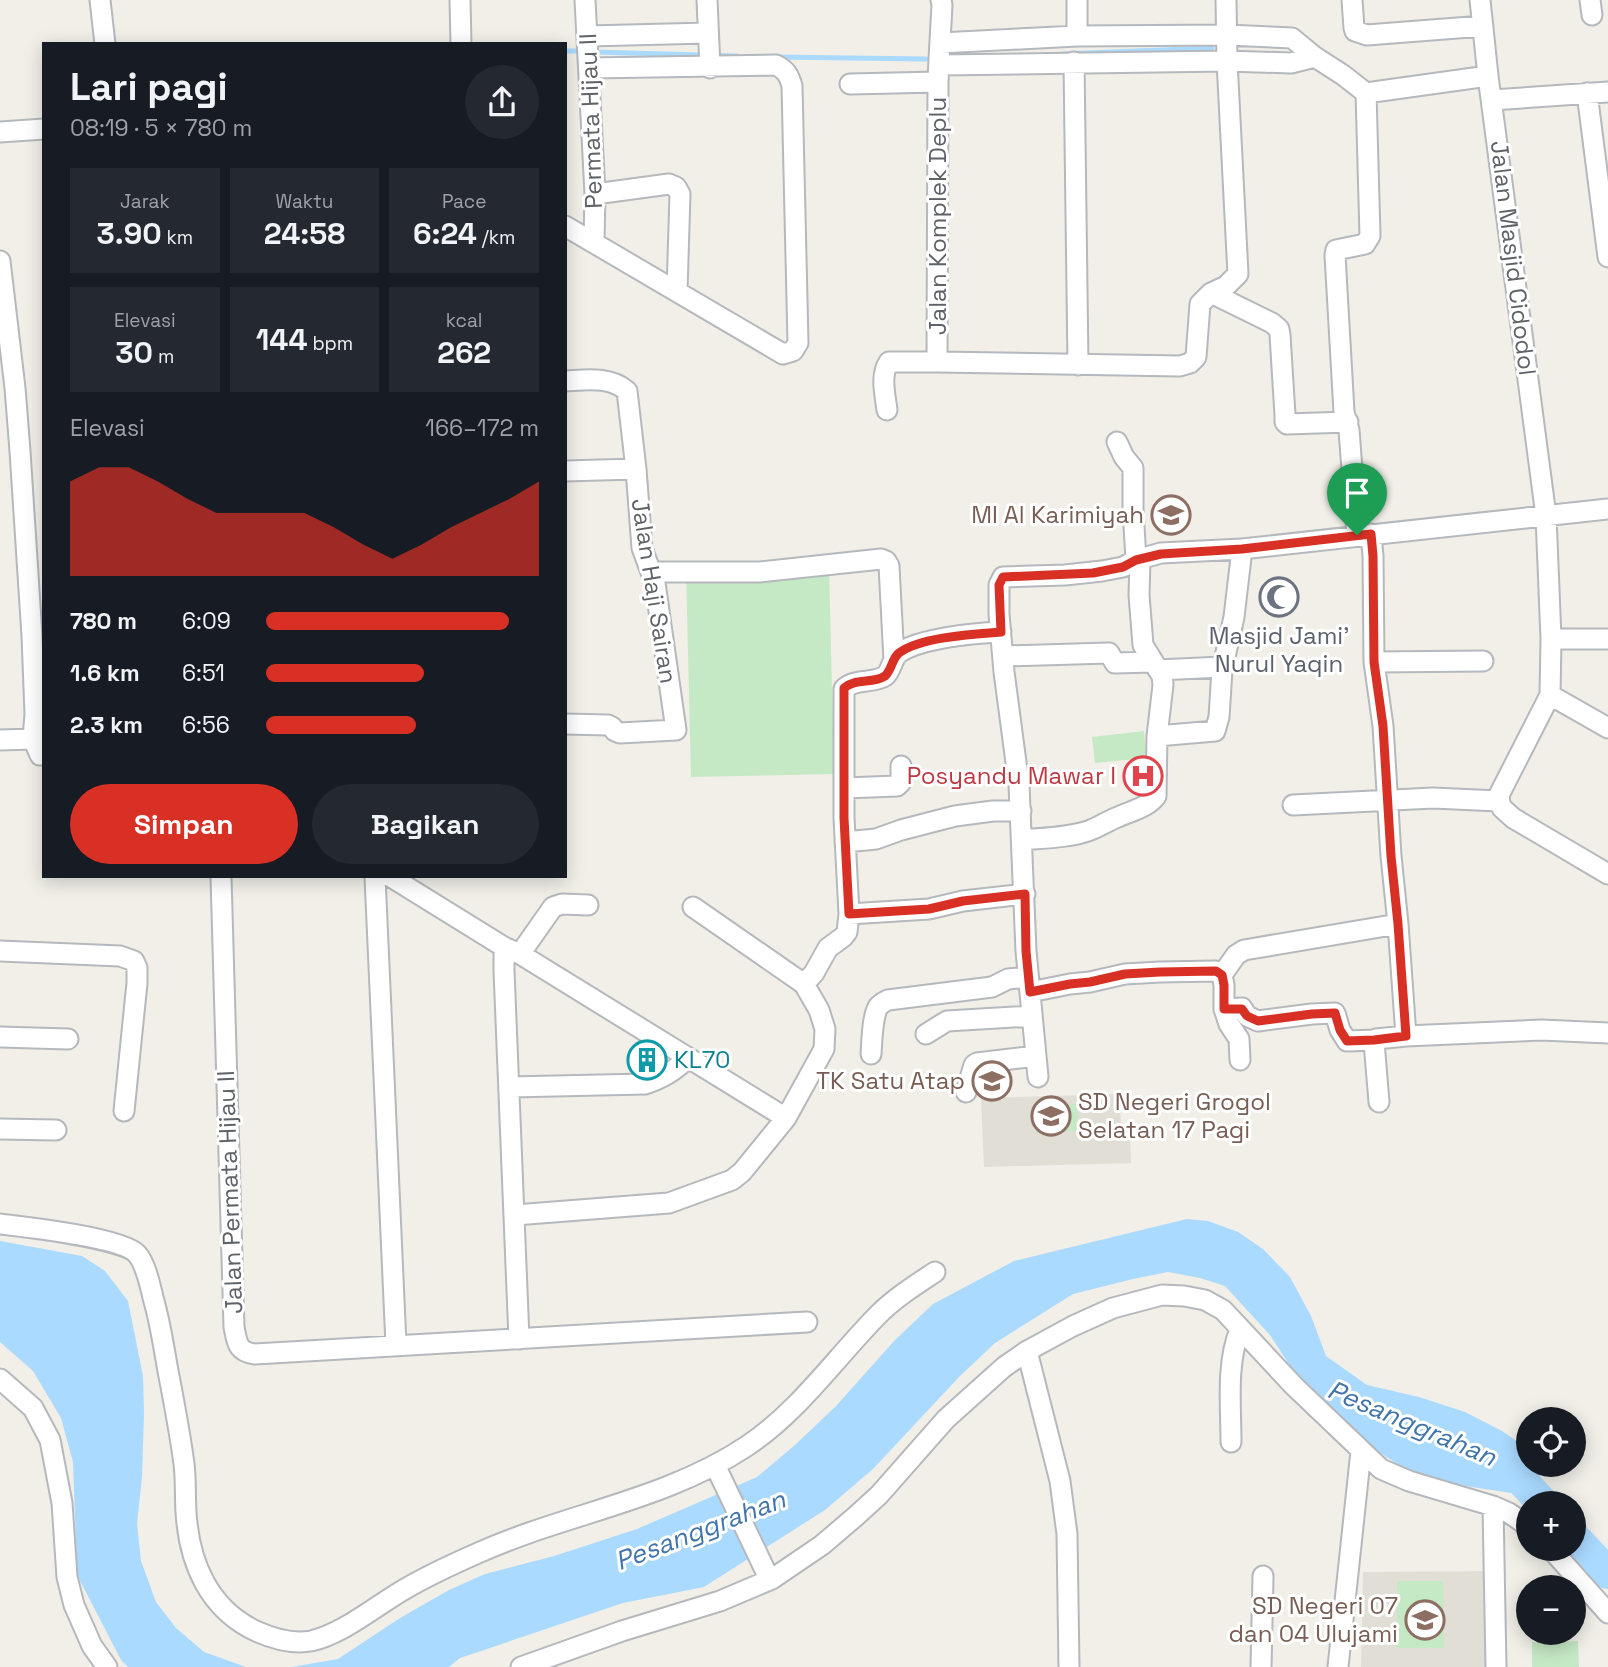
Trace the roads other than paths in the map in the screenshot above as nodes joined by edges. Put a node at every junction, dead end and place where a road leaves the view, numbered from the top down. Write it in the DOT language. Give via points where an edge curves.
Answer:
graph roads {
  1 [pos="100,0"];
  2 [pos="460,0"];
  3 [pos="585,0"];
  4 [pos="707,0"];
  5 [pos="941,0"];
  6 [pos="1077,0"];
  7 [pos="1226,0"];
  8 [pos="1352,0"];
  9 [pos="1480,0"];
  10 [pos="1483,26"];
  11 [pos="708,33"];
  12 [pos="588,36"];
  13 [pos="1077,36"];
  14 [pos="461,38"];
  15 [pos="104,42"];
  16 [pos="940,43"];
  17 [pos="1227,48"];
  18 [pos="1315,57"];
  19 [pos="1074,62"];
  20 [pos="589,68"];
  21 [pos="710,68"];
  22 [pos="939,74"];
  23 [pos="1488,76"];
  24 [pos="850,84"];
  25 [pos="1608,92"];
  26 [pos="1366,93"];
  27 [pos="1587,93"];
  28 [pos="1492,100"];
  29 [pos="42,128"];
  30 [pos="0,132"];
  31 [pos="595,194"];
  32 [pos="567,227"];
  33 [pos="594,241"];
  34 [pos="1608,257"];
  35 [pos="0,261"];
  36 [pos="677,291"];
  37 [pos="1211,293"];
  38 [pos="937,362"];
  39 [pos="1078,365"];
  40 [pos="567,381"];
  41 [pos="887,410"];
  42 [pos="1348,422"];
  43 [pos="1117,442"];
  44 [pos="636,470"];
  45 [pos="567,471"];
  46 [pos="1608,509"];
  47 [pos="1546,516"];
  48 [pos="1364,535"];
  49 [pos="1242,549"];
  50 [pos="1138,560"];
  51 [pos="651,572"];
  52 [pos="1001,632"];
  53 [pos="1551,639"];
  54 [pos="1608,639"];
  55 [pos="1003,656"];
  56 [pos="894,660"];
  57 [pos="1482,660"];
  58 [pos="1374,662"];
  59 [pos="1155,666"];
  60 [pos="1223,667"];
  61 [pos="1549,695"];
  62 [pos="567,724"];
  63 [pos="1608,728"];
  64 [pos="1157,736"];
  65 [pos="0,740"];
  66 [pos="40,752"];
  67 [pos="901,765"];
  68 [pos="845,785"];
  69 [pos="1388,800"];
  70 [pos="1499,801"];
  71 [pos="1293,805"];
  72 [pos="1021,811"];
  73 [pos="1022,840"];
  74 [pos="845,842"];
  75 [pos="1608,874"];
  76 [pos="221,878"];
  77 [pos="375,878"];
  78 [pos="393,878"];
  79 [pos="1025,894"];
  80 [pos="588,905"];
  81 [pos="693,907"];
  82 [pos="849,914"];
  83 [pos="1398,924"];
  84 [pos="512,950"];
  85 [pos="0,951"];
  86 [pos="1222,975"];
  87 [pos="804,984"];
  88 [pos="1029,985"];
  89 [pos="1224,1009"];
  90 [pos="1032,1016"];
  91 [pos="1608,1033"];
  92 [pos="926,1034"];
  93 [pos="1406,1036"];
  94 [pos="0,1037"];
  95 [pos="68,1039"];
  96 [pos="1374,1040"];
  97 [pos="871,1054"];
  98 [pos="1036,1056"];
  99 [pos="688,1058"];
  100 [pos="1240,1060"];
  101 [pos="1038,1077"];
  102 [pos="510,1087"];
  103 [pos="966,1092"];
  104 [pos="1379,1102"];
  105 [pos="124,1111"];
  106 [pos="786,1118"];
  107 [pos="0,1129"];
  108 [pos="56,1130"];
  109 [pos="515,1215"];
  110 [pos="0,1224"];
  111 [pos="935,1272"];
  112 [pos="807,1322"];
  113 [pos="1240,1330"];
  114 [pos="519,1339"];
  115 [pos="396,1345"];
  116 [pos="1027,1351"];
  117 [pos="0,1379"];
  118 [pos="1231,1442"];
  119 [pos="1361,1451"];
  120 [pos="717,1469"];
  121 [pos="1493,1506"];
  122 [pos="1516,1518"];
  123 [pos="1562,1561"];
  124 [pos="768,1575"];
  125 [pos="1263,1576"];
  126 [pos="1608,1613"];
  127 [pos="107,1667"];
  128 [pos="522,1667"];
  129 [pos="1069,1667"];
  130 [pos="1261,1667"];
  131 [pos="1338,1667"];
  132 [pos="1496,1667"];
  1 -- 15 [label="street"];
  2 -- 14 [label="street"];
  3 -- 12 [label="street, Permata Hijau II"];
  4 -- 11 [label="street"];
  5 -- 16 [label="street"];
  6 -- 13 [label="street"];
  7 -- 17 [label="street"];
  8 -- 10 [label="street" via="1353,28 1361,34"];
  9 -- 10 [label="street, Jalan Masjid Cidodol"];
  10 -- 23 [label="street, Jalan Masjid Cidodol"];
  11 -- 12 [label="street"];
  11 -- 21 [label="street"];
  12 -- 20 [label="street, Permata Hijau II"];
  13 -- 16 [label="street"];
  13 -- 17 [label="street"];
  16 -- 22 [label="street"];
  17 -- 18 [label="street, Jalan Komplek Deplu" via="1291,64"];
  17 -- 18 [label="street" via="1292,38"];
  17 -- 19 [label="street, Jalan Komplek Deplu"];
  17 -- 37 [label="street" via="1238,274"];
  18 -- 26 [label="street"];
  19 -- 22 [label="street, Jalan Komplek Deplu"];
  19 -- 39 [label="street"];
  20 -- 21 [label="street"];
  20 -- 31 [label="street, Permata Hijau II"];
  21 -- 36 [label="street" via="776,65 790,76 798,343 783,354"];
  22 -- 24 [label="street"];
  22 -- 38 [label="street, Jalan Komplek Deplu"];
  23 -- 26 [label="street"];
  23 -- 28 [label="street, Jalan Masjid Cidodol"];
  25 -- 27 [label="street"];
  26 -- 42 [label="street" via="1370,236 1365,244 1336,250 1335,255"];
  27 -- 28 [label="street"];
  27 -- 34 [label="street"];
  28 -- 47 [label="street, Jalan Masjid Cidodol"];
  29 -- 30 [label="street"];
  31 -- 33 [label="street, Permata Hijau II"];
  31 -- 36 [label="street" via="669,184 676,187 680,194"];
  32 -- 33 [label="street"];
  33 -- 36 [label="street"];
  35 -- 66 [label="street" via="15,388"];
  37 -- 39 [label="street, Jalan Komplek Deplu" via="1200,304 1196,357 1190,363"];
  37 -- 42 [label="street" via="1279,329 1285,422"];
  38 -- 39 [label="street, Jalan Komplek Deplu"];
  38 -- 41 [label="street" via="889,362 884,372"];
  40 -- 44 [label="street, Jalan Haji Sairan" via="606,381 627,391"];
  42 -- 48 [label="street"];
  43 -- 50 [label="street" via="1133,468"];
  44 -- 45 [label="street"];
  44 -- 51 [label="street, Jalan Haji Sairan" via="642,548"];
  46 -- 47 [label="street"];
  47 -- 48 [label="street"];
  47 -- 53 [label="street, Jalan Masjid Cidodol"];
  48 -- 49 [label="street"];
  48 -- 58 [label="street" via="1373,556"];
  49 -- 50 [label="street" via="1177,552"];
  49 -- 60 [label="street"];
  50 -- 52 [label="street" via="1093,573 1003,577 999,585"];
  50 -- 59 [label="street" via="1142,633"];
  51 -- 56 [label="street" via="760,572 881,559 889,566"];
  51 -- 62 [label="street, Jalan Haji Sairan" via="676,730 620,733 608,725"];
  52 -- 55 [label="street"];
  52 -- 56 [label="street" via="913,646"];
  53 -- 54 [label="street"];
  53 -- 61 [label="street, Jalan Masjid Cidodol"];
  55 -- 59 [label="street" via="1109,653 1115,663"];
  55 -- 72 [label="street"];
  56 -- 68 [label="street" via="884,676 844,688"];
  57 -- 58 [label="street"];
  58 -- 69 [label="street"];
  59 -- 60 [label="street"];
  59 -- 64 [label="street" via="1163,685"];
  60 -- 64 [label="street" via="1215,731"];
  61 -- 63 [label="street"];
  61 -- 70 [label="street"];
  64 -- 73 [label="street" via="1157,787 1152,801 1076,835"];
  65 -- 66 [label="street"];
  67 -- 68 [label="street" via="897,786"];
  68 -- 74 [label="street"];
  69 -- 70 [label="street"];
  69 -- 71 [label="street"];
  69 -- 83 [label="street"];
  70 -- 75 [label="street" via="1513,818"];
  72 -- 73 [label="street"];
  72 -- 74 [label="street" via="955,816 876,839"];
  73 -- 79 [label="street"];
  74 -- 82 [label="street"];
  76 -- 115 [label="street, Jalan Permata Hijau II" via="237,1344 255,1354"];
  77 -- 115 [label="street"];
  78 -- 84 [label="street"];
  79 -- 82 [label="street" via="929,909"];
  79 -- 88 [label="street"];
  80 -- 84 [label="street" via="556,905"];
  81 -- 87 [label="street"];
  82 -- 87 [label="street" via="847,932 828,948"];
  83 -- 86 [label="street" via="1244,950"];
  83 -- 93 [label="street"];
  84 -- 99 [label="street"];
  84 -- 102 [label="street" via="504,971"];
  85 -- 105 [label="street" via="120,956 134,961 137,983"];
  86 -- 88 [label="street" via="1216,971 1160,972"];
  86 -- 89 [label="street"];
  87 -- 106 [label="street" via="825,1029 824,1049"];
  88 -- 90 [label="street"];
  88 -- 97 [label="street" via="1008,979 992,987 888,1000 878,1008"];
  89 -- 96 [label="street" via="1242,1009 1258,1021 1335,1013 1347,1041"];
  89 -- 100 [label="street" via="1239,1039"];
  90 -- 92 [label="street" via="947,1021"];
  90 -- 98 [label="street"];
  91 -- 93 [label="street" via="1542,1030"];
  93 -- 96 [label="street"];
  94 -- 95 [label="street"];
  96 -- 104 [label="street"];
  98 -- 101 [label="street"];
  98 -- 103 [label="street" via="976,1063"];
  99 -- 102 [label="street" via="673,1072 645,1084"];
  99 -- 106 [label="street"];
  102 -- 109 [label="street"];
  106 -- 109 [label="street" via="732,1180 681,1199"];
  107 -- 108 [label="street"];
  109 -- 114 [label="street"];
  110 -- 120 [label="street" via="107,1241 138,1254 158,1318 185,1470 191,1548 200,1575 211,1595 247,1627 269,1637 317,1639 485,1549"];
  111 -- 120 [label="street" via="878,1314 806,1395 765,1434"];
  112 -- 114 [label="street, Jalan Permata Hijau II"];
  113 -- 116 [label="street" via="1223,1310 1205,1300 1162,1295 1113,1308"];
  113 -- 118 [label="street" via="1233,1357"];
  113 -- 119 [label="street"];
  114 -- 115 [label="street, Jalan Permata Hijau II"];
  116 -- 124 [label="street" via="946,1419 856,1516 822,1545"];
  116 -- 129 [label="street" via="1060,1481 1067,1534"];
  117 -- 127 [label="street" via="33,1408 50,1440 74,1605"];
  119 -- 121 [label="street" via="1381,1469 1409,1481"];
  119 -- 131 [label="street"];
  120 -- 124 [label="street"];
  121 -- 122 [label="street"];
  121 -- 132 [label="street"];
  123 -- 126 [label="street"];
  124 -- 128 [label="street" via="720,1601"];
  125 -- 130 [label="street"];
}
